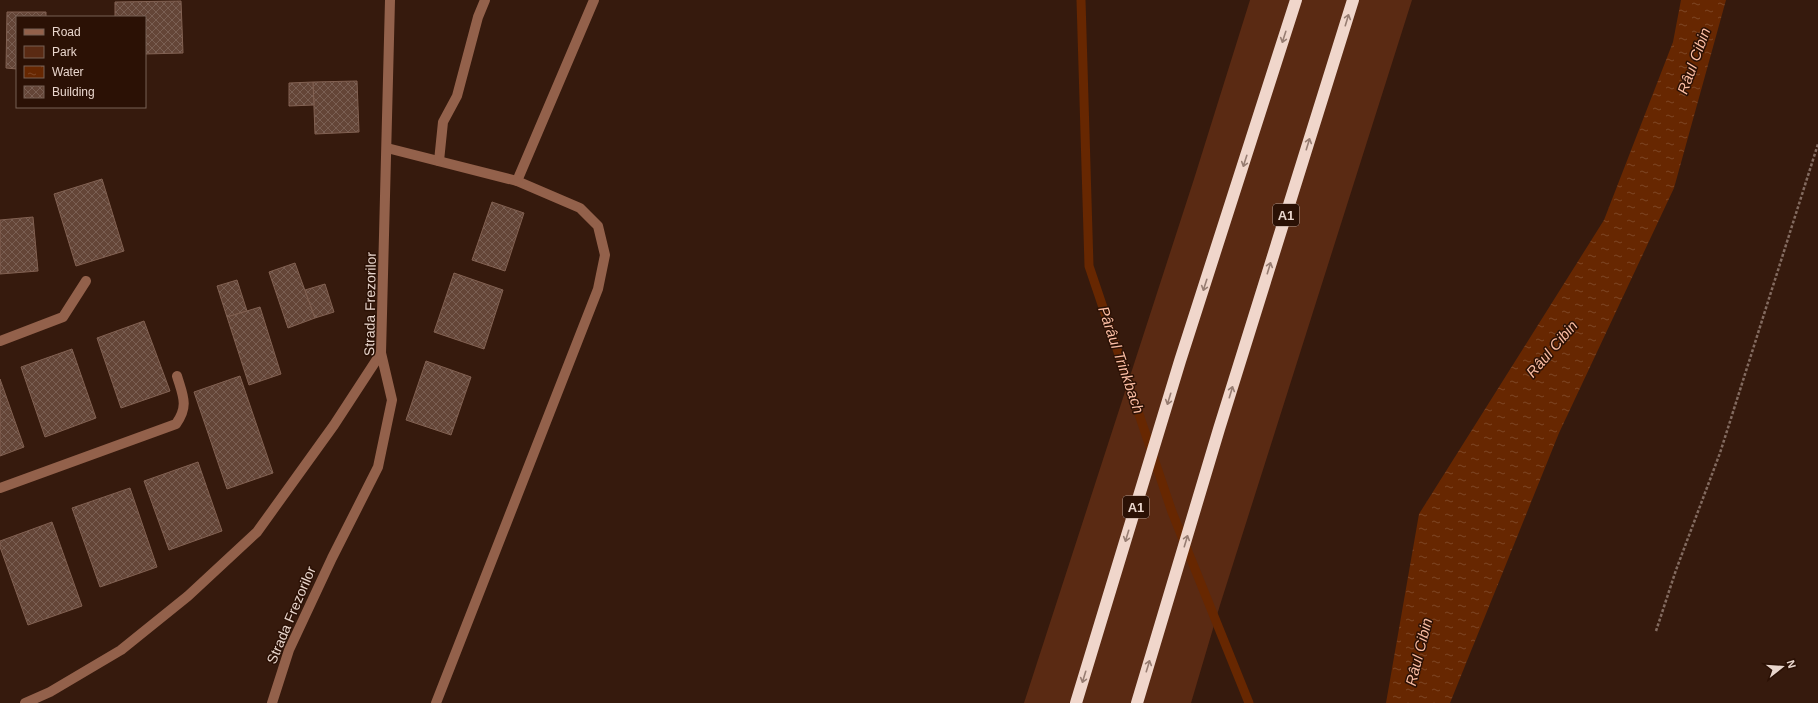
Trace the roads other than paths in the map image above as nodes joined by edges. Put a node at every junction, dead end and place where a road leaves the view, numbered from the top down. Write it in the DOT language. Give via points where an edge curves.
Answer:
graph roads {
  1 [pos="390,0"];
  2 [pos="485,0"];
  3 [pos="594,0"];
  4 [pos="1296,0"];
  5 [pos="1353,0"];
  6 [pos="387,148"];
  7 [pos="439,161"];
  8 [pos="518,181"];
  9 [pos="86,281"];
  10 [pos="0,341"];
  11 [pos="381,353"];
  12 [pos="177,376"];
  13 [pos="0,488"];
  14 [pos="25,703"];
  15 [pos="272,703"];
  16 [pos="436,703"];
  17 [pos="1076,703"];
  18 [pos="1137,703"];
  1 -- 6 [label="street, Strada Frezorilor"];
  2 -- 7 [label="street" via="457,96 443,122"];
  3 -- 8 [label="street"];
  4 -- 17 [label="highway, A1, one-way" via="1180,361"];
  18 -- 5 [label="highway, A1, one-way"];
  6 -- 7 [label="street"];
  6 -- 11 [label="street, Strada Frezorilor"];
  7 -- 8 [label="street"];
  8 -- 16 [label="street" via="580,208 598,226 605,255 598,289"];
  9 -- 10 [label="street" via="63,317"];
  11 -- 14 [label="street" via="334,425 257,532 188,596 121,650 50,692"];
  11 -- 15 [label="street, Strada Frezorilor" via="392,400 378,467 289,650"];
  12 -- 13 [label="street" via="184,401 183,414 176,424"];
}
